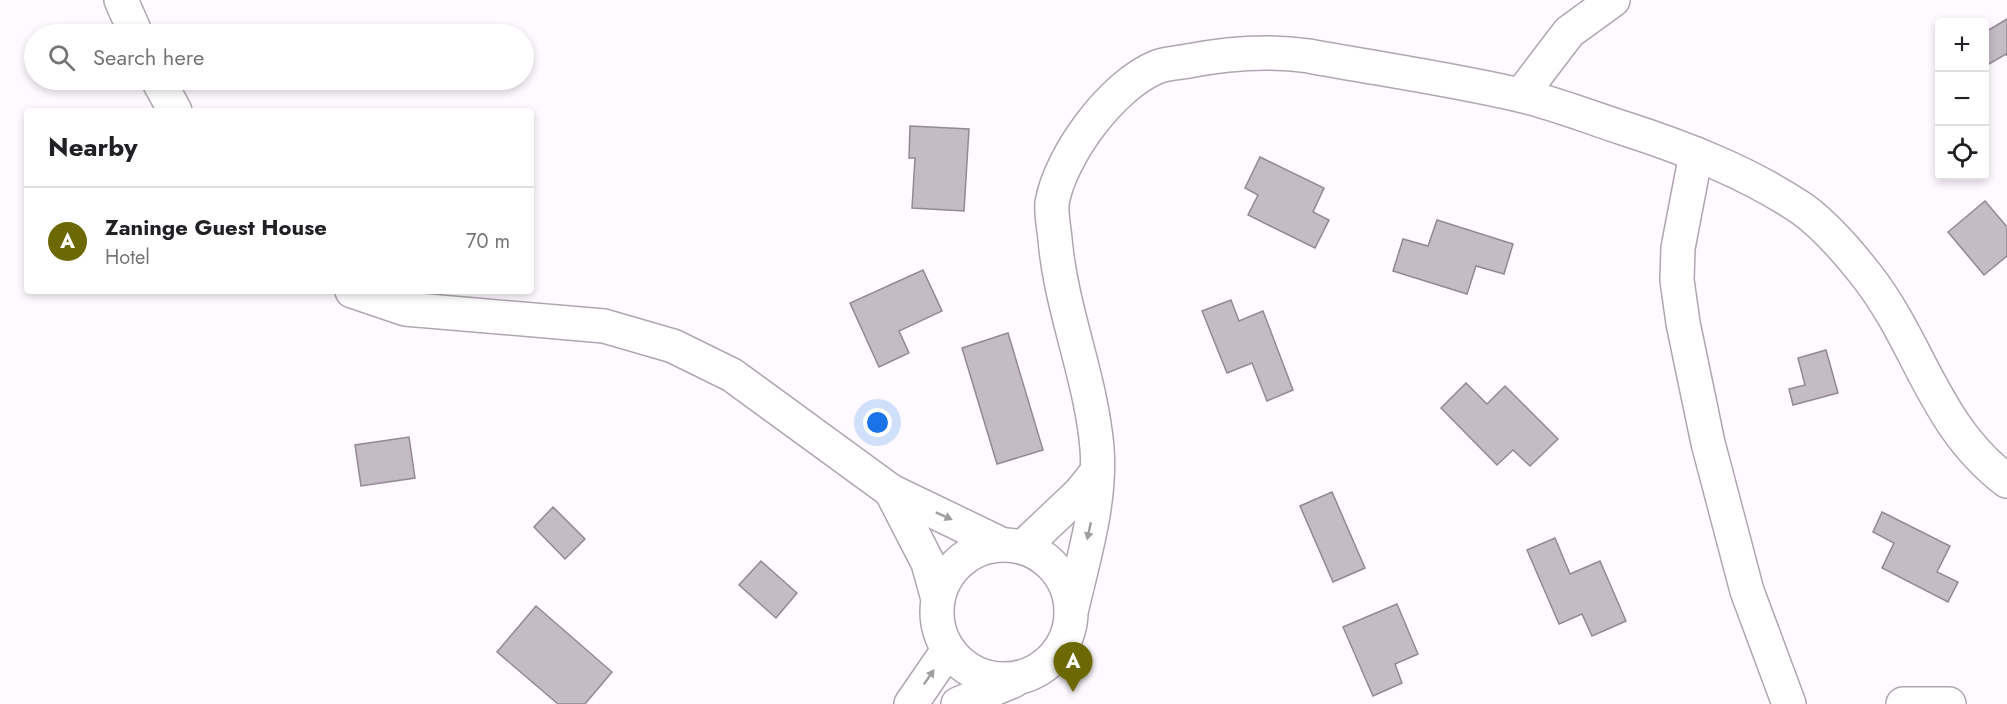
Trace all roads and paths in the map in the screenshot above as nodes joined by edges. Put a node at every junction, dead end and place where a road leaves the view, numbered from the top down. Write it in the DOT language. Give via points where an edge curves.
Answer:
graph roads {
  1 [pos="121,0"];
  2 [pos="1613,0"];
  3 [pos="132,24"];
  4 [pos="163,90"];
  5 [pos="1521,95"];
  6 [pos="173,108"];
  7 [pos="1696,154"];
  8 [pos="361,294"];
  9 [pos="1096,474"];
  10 [pos="2007,481"];
  11 [pos="891,491"];
  12 [pos="1012,546"];
  13 [pos="938,599"];
  14 [pos="1071,608"];
  15 [pos="948,650"];
  16 [pos="1023,677"];
  17 [pos="910,704"];
  18 [pos="958,704"];
  19 [pos="1789,704"];
  20 [pos="1903,704"];
  21 [pos="1949,704"];
  1 -- 3 [label="street"];
  2 -- 5 [label="street" via="1569,32"];
  4 -- 6 [label="street"];
  5 -- 7 [label="street"];
  5 -- 9 [label="street" via="1275,51 1227,54 1157,67 1098,112 1070,156 1052,203 1057,266 1092,408"];
  7 -- 10 [label="street" via="1742,174 1802,209 1838,243 1868,277 1890,311 1954,426 1985,464"];
  7 -- 19 [label="street" via="1678,248 1677,280 1683,323 1708,443 1747,591"];
  8 -- 11 [label="street" via="405,309 604,326 673,346 732,375"];
  9 -- 12 [label="street" via="1080,494"];
  9 -- 14 [label="street, one-way" via="1094,508"];
  11 -- 12 [label="street, one-way"];
  11 -- 13 [label="street" via="928,563"];
  12 -- 13 [label="street" via="979,549 960,561 946,577"];
  12 -- 14 [label="street" via="1042,556 1057,570 1067,588"];
  13 -- 15 [label="street" via="938,625"];
  14 -- 16 [label="street" via="1069,629 1060,650 1044,667"];
  15 -- 16 [label="street" via="962,665 981,676 1002,680"];
  17 -- 15 [label="street, one-way"];
  16 -- 18 [label="street"];
  20 -- 21 [label="street"];
}
